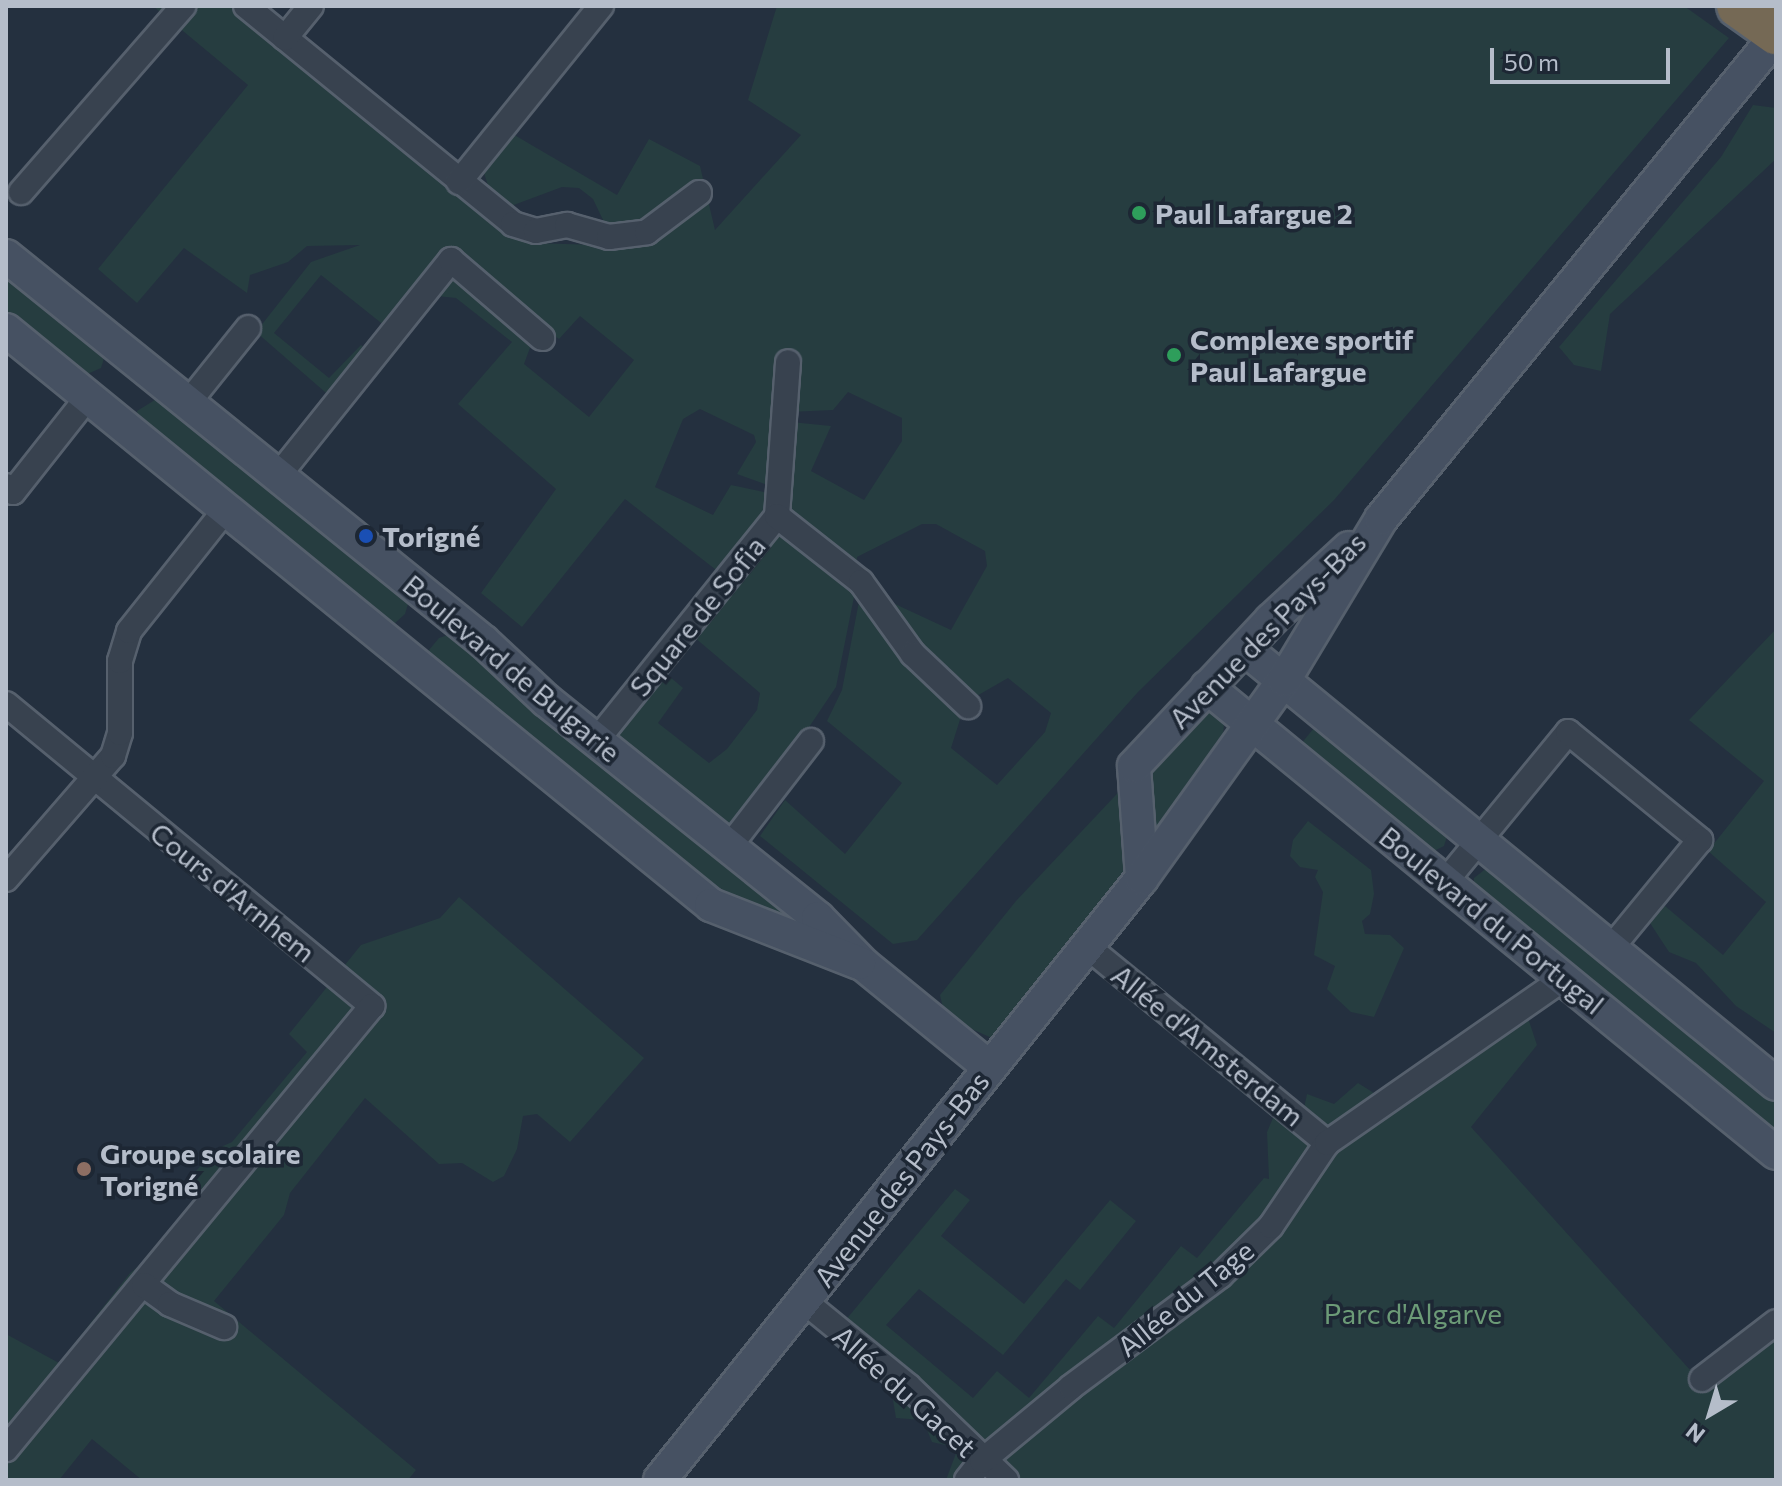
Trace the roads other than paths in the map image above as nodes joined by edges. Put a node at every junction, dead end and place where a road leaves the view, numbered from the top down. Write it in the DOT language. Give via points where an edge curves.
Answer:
graph roads {
  1 [pos="183,6"];
  2 [pos="246,6"];
  3 [pos="311,6"];
  4 [pos="601,6"];
  5 [pos="1738,6"];
  6 [pos="1776,34"];
  7 [pos="285,38"];
  8 [pos="459,182"];
  9 [pos="21,192"];
  10 [pos="699,193"];
  11 [pos="6,256"];
  12 [pos="248,328"];
  13 [pos="6,330"];
  14 [pos="542,338"];
  15 [pos="788,362"];
  16 [pos="88,397"];
  17 [pos="188,403"];
  18 [pos="278,476"];
  19 [pos="6,486"];
  20 [pos="226,509"];
  21 [pos="777,516"];
  22 [pos="1381,519"];
  23 [pos="1245,649"];
  24 [pos="1284,680"];
  25 [pos="1207,687"];
  26 [pos="6,704"];
  27 [pos="968,706"];
  28 [pos="1251,723"];
  29 [pos="597,740"];
  30 [pos="811,741"];
  31 [pos="94,778"];
  32 [pos="1479,840"];
  33 [pos="729,847"];
  34 [pos="1142,878"];
  35 [pos="6,879"];
  36 [pos="1445,882"];
  37 [pos="1089,948"];
  38 [pos="1611,948"];
  39 [pos="864,965"];
  40 [pos="1563,979"];
  41 [pos="988,1066"];
  42 [pos="1776,1084"];
  43 [pos="1327,1143"];
  44 [pos="1776,1153"];
  45 [pos="147,1282"];
  46 [pos="805,1302"];
  47 [pos="1776,1322"];
  48 [pos="224,1327"];
  49 [pos="1702,1379"];
  50 [pos="6,1449"];
  51 [pos="975,1470"];
  52 [pos="660,1480"];
  53 [pos="1006,1480"];
  1 -- 9 [label="street"];
  2 -- 7 [label="street"];
  3 -- 7 [label="street"];
  4 -- 8 [label="street"];
  5 -- 6 [label="highway"];
  6 -- 22 [label="street, Avenue des Pays-Bas"];
  7 -- 8 [label="street"];
  8 -- 10 [label="street" via="513,224 536,231 567,225 609,237 647,232"];
  11 -- 17 [label="street, Boulevard de Bulgarie"];
  12 -- 17 [label="street"];
  13 -- 16 [label="street, Boulevard de Bulgarie"];
  14 -- 18 [label="street" via="451,260"];
  15 -- 21 [label="street"];
  16 -- 19 [label="street" via="13,492"];
  16 -- 20 [label="street, Boulevard de Bulgarie"];
  17 -- 18 [label="street, Boulevard de Bulgarie"];
  18 -- 29 [label="street, Boulevard de Bulgarie"];
  20 -- 31 [label="street" via="129,631 120,661 120,733 113,756"];
  20 -- 39 [label="street, Boulevard de Bulgarie" via="711,905"];
  21 -- 27 [label="street, Square de Sofia" via="861,582 913,654"];
  21 -- 29 [label="street, Square de Sofia"];
  22 -- 23 [label="street, Avenue des Pays-Bas"];
  22 -- 24 [label="street, Avenue des Pays-Bas"];
  23 -- 24 [label="street, Boulevard du Portugal"];
  23 -- 25 [label="street, Avenue des Pays-Bas"];
  24 -- 28 [label="street, Avenue des Pays-Bas"];
  24 -- 32 [label="street, Boulevard du Portugal"];
  25 -- 28 [label="street, Boulevard du Portugal"];
  25 -- 34 [label="street, Avenue des Pays-Bas" via="1134,766"];
  26 -- 31 [label="street, Cours d'Arnhem"];
  28 -- 34 [label="street, Avenue des Pays-Bas"];
  28 -- 36 [label="street, Boulevard du Portugal"];
  29 -- 33 [label="street, Boulevard de Bulgarie"];
  30 -- 33 [label="street"];
  31 -- 35 [label="street"];
  31 -- 45 [label="street, Cours d'Arnhem" via="372,1006"];
  32 -- 36 [label="street"];
  32 -- 38 [label="street, Boulevard du Portugal"];
  32 -- 38 [label="street" via="1568,732 1700,840"];
  33 -- 39 [label="street, Boulevard de Bulgarie" via="827,926"];
  34 -- 37 [label="street, Avenue des Pays-Bas"];
  36 -- 40 [label="street, Boulevard du Portugal"];
  37 -- 41 [label="street, Avenue des Pays-Bas"];
  37 -- 43 [label="street, Allée d'Amsterdam"];
  38 -- 42 [label="street, Boulevard du Portugal"];
  39 -- 41 [label="street, Boulevard de Bulgarie"];
  40 -- 43 [label="street, Allée du Tage"];
  40 -- 44 [label="street, Boulevard du Portugal"];
  41 -- 46 [label="street, Avenue des Pays-Bas"];
  43 -- 51 [label="street, Allée du Tage" via="1271,1226 1220,1276"];
  45 -- 48 [label="street" via="170,1304"];
  45 -- 50 [label="street"];
  46 -- 51 [label="street, Allée du Gacet" via="908,1386"];
  46 -- 52 [label="street, Avenue des Pays-Bas"];
  47 -- 49 [label="street"];
  51 -- 53 [label="street, Allée du Gacet"];
}
